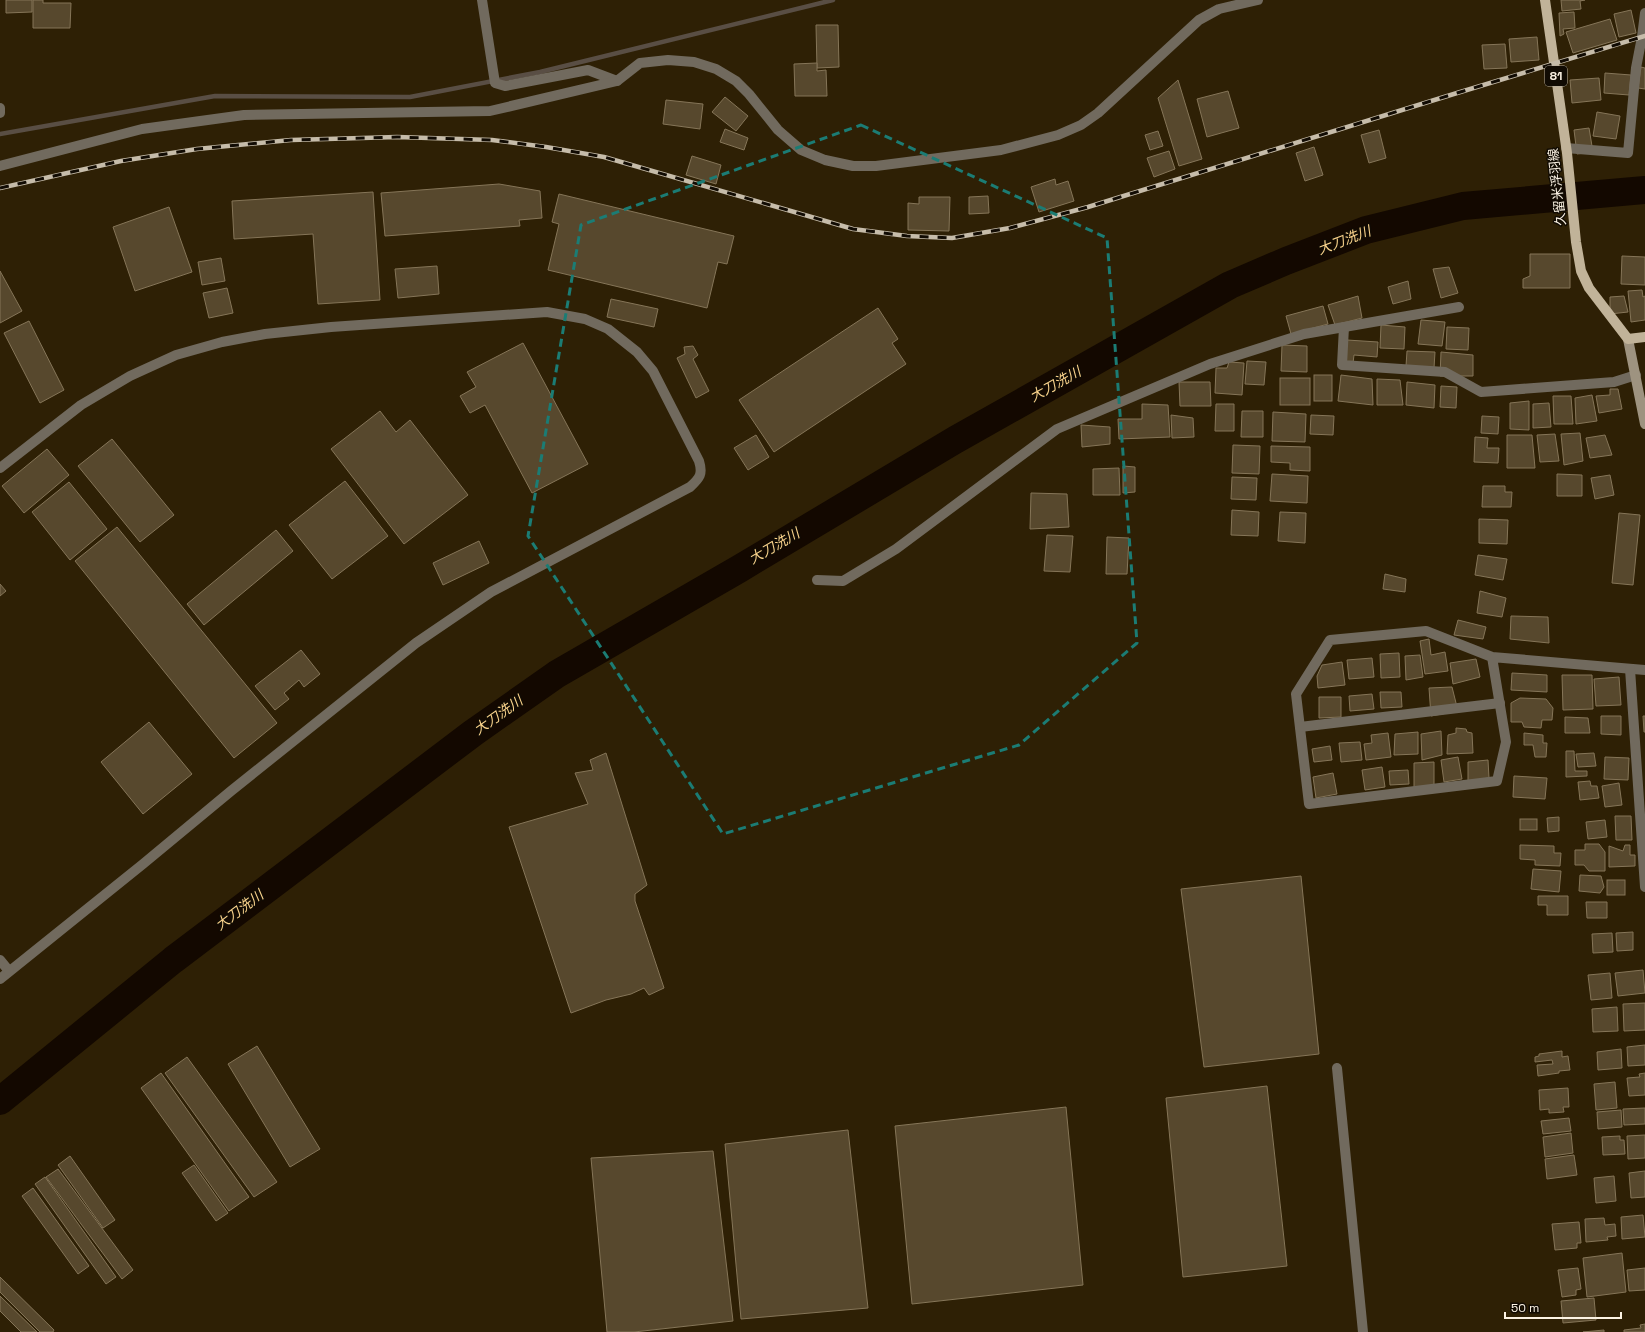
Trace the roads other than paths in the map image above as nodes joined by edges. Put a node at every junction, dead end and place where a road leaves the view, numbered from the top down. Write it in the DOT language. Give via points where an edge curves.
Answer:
graph roads {
  1 [pos="482,0"];
  2 [pos="1258,0"];
  3 [pos="1545,0"];
  4 [pos="1645,12"];
  5 [pos="616,81"];
  6 [pos="0,108"];
  7 [pos="0,113"];
  8 [pos="1566,150"];
  9 [pos="0,166"];
  10 [pos="1459,307"];
  11 [pos="1344,327"];
  12 [pos="1645,337"];
  13 [pos="1628,339"];
  14 [pos="1636,375"];
  15 [pos="1645,424"];
  16 [pos="0,468"];
  17 [pos="816,580"];
  18 [pos="1492,657"];
  19 [pos="1630,669"];
  20 [pos="1645,670"];
  21 [pos="1500,703"];
  22 [pos="1300,728"];
  23 [pos="1645,887"];
  24 [pos="0,960"];
  25 [pos="9,971"];
  26 [pos="0,979"];
  27 [pos="1337,1068"];
  28 [pos="1363,1332"];
  1 -- 5 [label="street" via="495,83 505,86 588,70"];
  2 -- 5 [label="street" via="1219,9 1199,20 1098,113 1081,125 1058,135 1002,150 876,166 853,166 825,160 801,150 778,130 736,81 716,69 694,62 668,60 640,63"];
  3 -- 8 [label="main road, 久留米浮羽線 / 81"];
  4 -- 8 [label="street" via="1636,68 1628,153"];
  5 -- 9 [label="street" via="490,111 244,115 190,121 142,129"];
  6 -- 7 [label="street"];
  8 -- 13 [label="main road, 久留米浮羽線 / 81" via="1581,271 1589,288"];
  10 -- 11 [label="street"];
  11 -- 14 [label="street" via="1342,365 1445,372 1481,392 1614,382"];
  11 -- 17 [label="street" via="1304,334 1210,364 1057,429 896,549 843,581"];
  12 -- 13 [label="main road"];
  13 -- 14 [label="main road"];
  14 -- 15 [label="main road"];
  16 -- 25 [label="street" via="81,405 130,376 176,355 215,343 309,329 547,312 586,319 608,329 637,352 653,370 702,470 698,480 690,487 491,592 416,643"];
  18 -- 19 [label="street"];
  18 -- 21 [label="street"];
  18 -- 22 [label="street" via="1426,631 1330,640 1296,694"];
  19 -- 20 [label="street"];
  19 -- 23 [label="street"];
  21 -- 22 [label="street"];
  21 -- 22 [label="street" via="1506,742 1498,781 1309,804"];
  24 -- 25 [label="street"];
  25 -- 26 [label="street"];
  27 -- 28 [label="street"];
}
